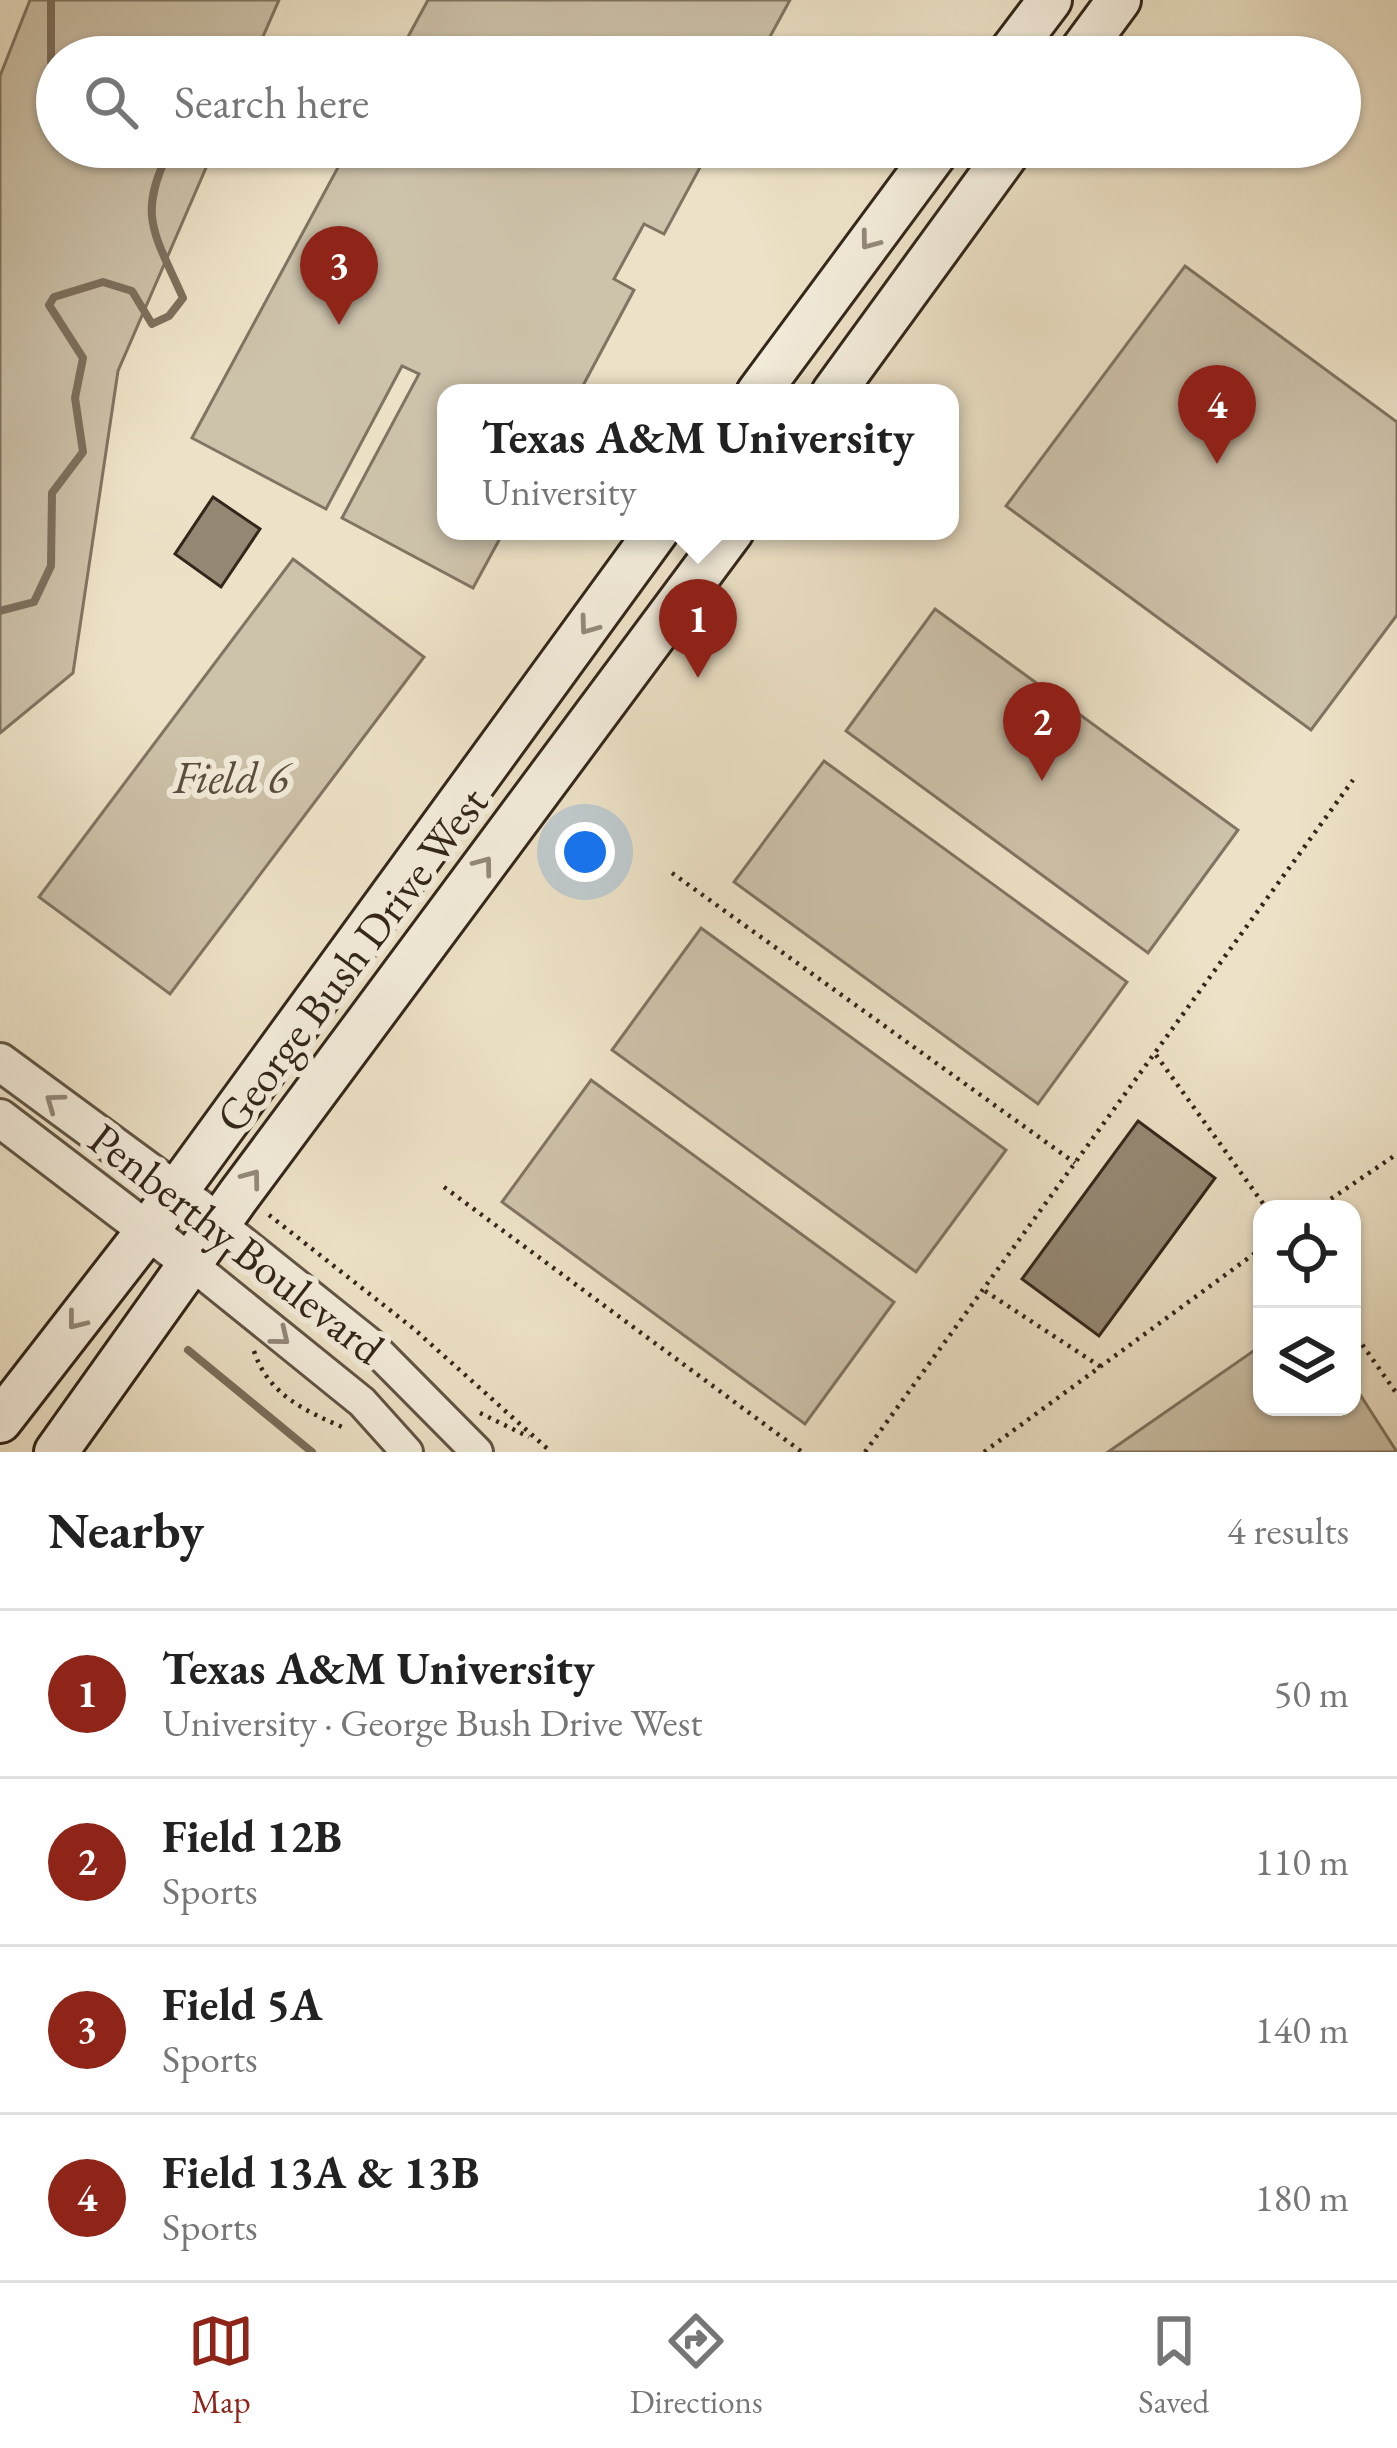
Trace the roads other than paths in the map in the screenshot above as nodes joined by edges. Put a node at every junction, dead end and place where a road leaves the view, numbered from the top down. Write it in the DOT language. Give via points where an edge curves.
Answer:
graph roads {
  1 [pos="1050,0"];
  2 [pos="1119,0"];
  3 [pos="1023,36"];
  4 [pos="1092,36"];
  5 [pos="924,168"];
  6 [pos="997,168"];
  7 [pos="765,384"];
  8 [pos="840,384"];
  9 [pos="650,540"];
  10 [pos="725,540"];
  11 [pos="0,1062"];
  12 [pos="0,1118"];
  13 [pos="176,1191"];
  14 [pos="219,1223"];
  15 [pos="149,1229"];
  16 [pos="190,1263"];
  17 [pos="0,1420"];
  18 [pos="56,1452"];
  19 [pos="406,1452"];
  20 [pos="477,1452"];
  1 -- 3 [label="main road"];
  2 -- 4 [label="main road"];
  5 -- 7 [label="main road, one-way"];
  6 -- 8 [label="main road"];
  9 -- 13 [label="main road, George Bush Drive West, one-way"];
  14 -- 10 [label="main road, George Bush Drive West, one-way"];
  13 -- 11 [label="street, Penberthy Boulevard, one-way"];
  12 -- 15 [label="street, Penberthy Boulevard"];
  13 -- 14 [label="street, Penberthy Boulevard"];
  13 -- 15 [label="main road, George Bush Drive West"];
  14 -- 16 [label="main road, George Bush Drive West"];
  14 -- 20 [label="street, Penberthy Boulevard" via="369,1342"];
  15 -- 16 [label="street, Penberthy Boulevard"];
  15 -- 17 [label="main road, George Bush Drive West, one-way"];
  16 -- 18 [label="main road, George Bush Drive West"];
  16 -- 19 [label="street, Penberthy Boulevard, one-way" via="362,1402"];
}
